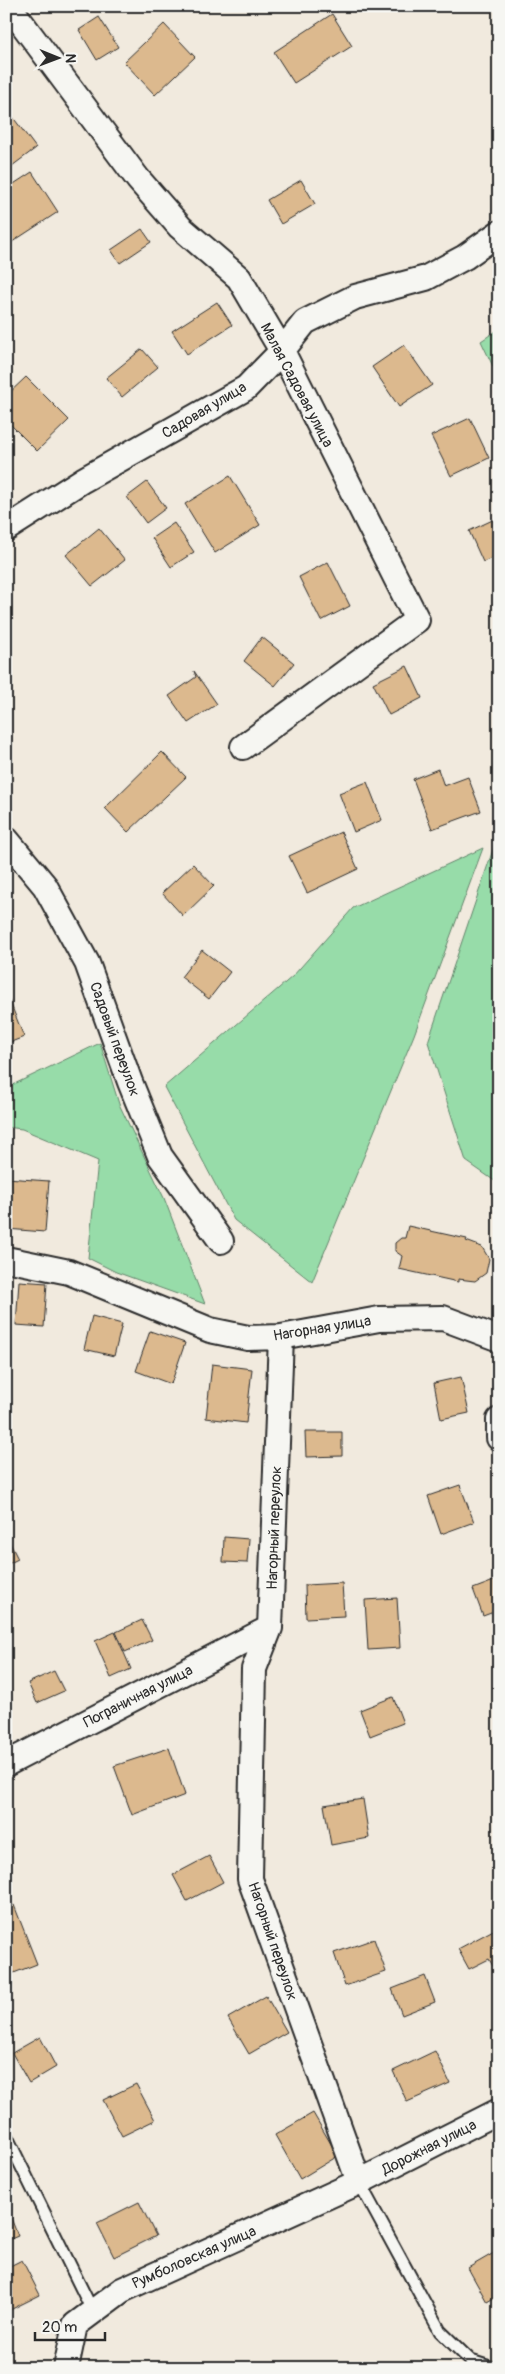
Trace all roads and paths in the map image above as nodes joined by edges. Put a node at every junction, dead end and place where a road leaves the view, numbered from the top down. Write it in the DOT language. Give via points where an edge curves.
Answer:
graph roads {
  1 [pos="8,7"];
  2 [pos="499,233"];
  3 [pos="282,351"];
  4 [pos="6,529"];
  5 [pos="243,747"];
  6 [pos="6,839"];
  7 [pos="221,1241"];
  8 [pos="6,1259"];
  9 [pos="281,1337"];
  10 [pos="499,1339"];
  11 [pos="499,1420"];
  12 [pos="499,1438"];
  13 [pos="270,1628"];
  14 [pos="6,1764"];
  15 [pos="499,2111"];
  16 [pos="6,2135"];
  17 [pos="359,2182"];
  18 [pos="93,2312"];
  19 [pos="66,2368"];
  20 [pos="493,2368"];
  1 -- 3 [label="street, Малая Садовая улица" via="138,179 180,227 239,278"];
  2 -- 3 [label="street, Садовая улица" via="465,257 426,278 355,297 305,322"];
  3 -- 4 [label="street, Садовая улица" via="246,388 83,480"];
  3 -- 5 [label="street, Малая Садовая улица" via="417,620"];
  6 -- 7 [label="street, Садовый переулок" via="45,886 87,963 160,1156"];
  8 -- 9 [label="street, Нагорная улица" via="69,1272 210,1330 248,1338"];
  9 -- 10 [label="street, Нагорная улица" via="379,1318 442,1318"];
  9 -- 13 [label="street, Нагорный переулок"];
  11 -- 12 [label="street"];
  13 -- 14 [label="street, Пограничная улица"];
  13 -- 17 [label="street, Нагорный переулок" via="254,1669 250,1879"];
  15 -- 17 [label="street, Дорожная улица"];
  16 -- 18 [label="lane"];
  17 -- 18 [label="street, Румболовская улица" via="122,2290"];
  17 -- 20 [label="lane, Нагорный переулок" via="440,2331 471,2362"];
  18 -- 19 [label="street, Румболовская улица" via="75,2325"];
}
